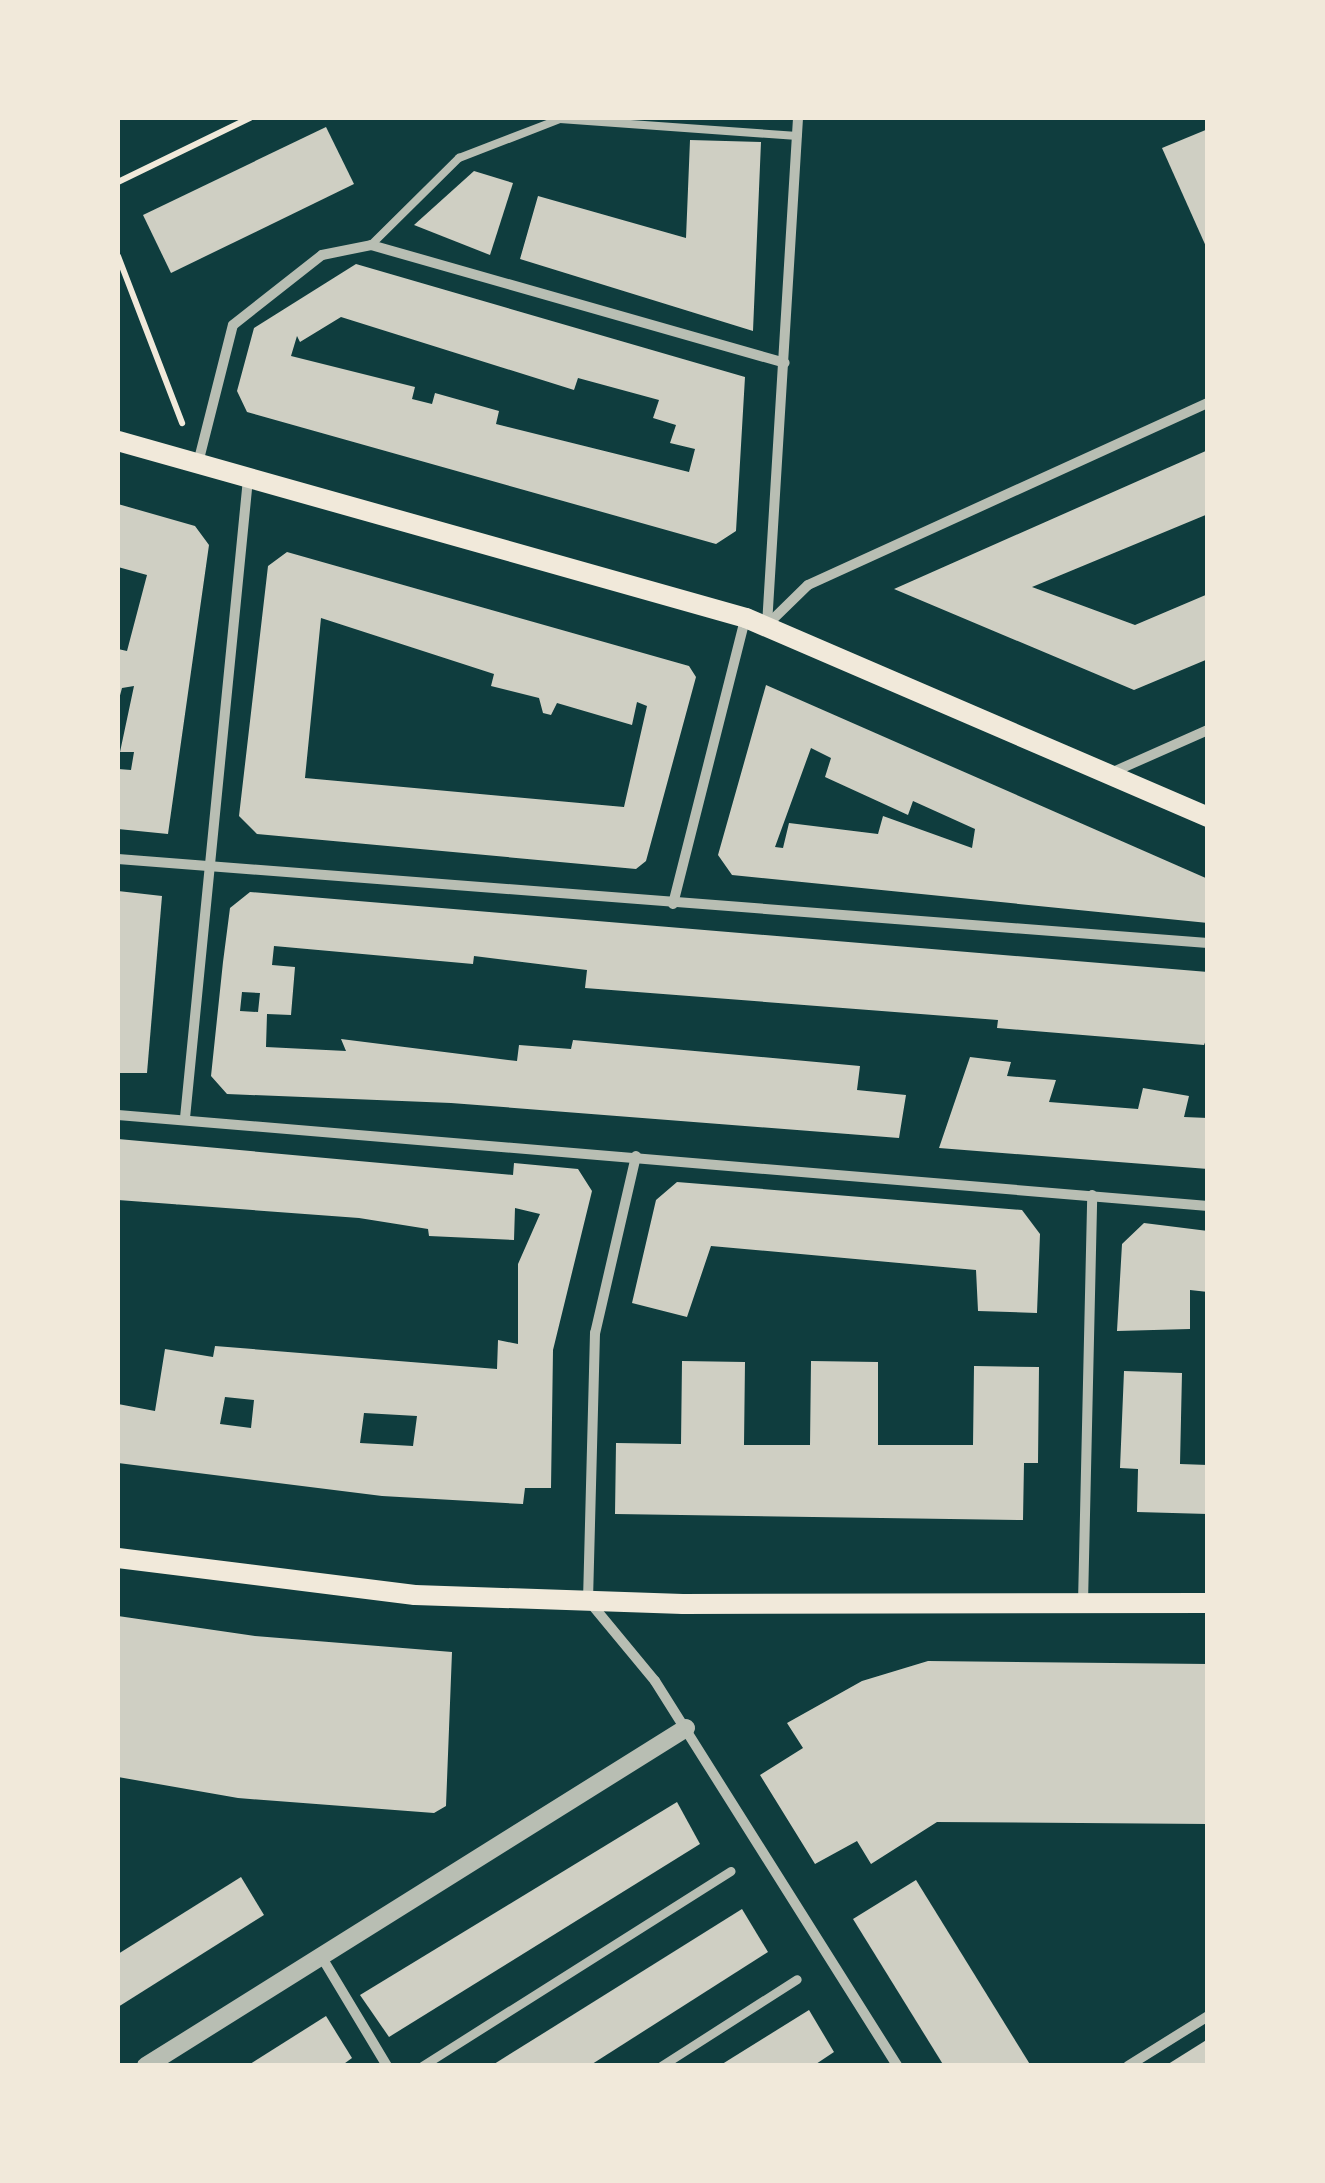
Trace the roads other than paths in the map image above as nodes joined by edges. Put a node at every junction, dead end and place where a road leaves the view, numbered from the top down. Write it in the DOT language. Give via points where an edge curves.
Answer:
graph roads {
  1 [pos="798,118"];
  2 [pos="796,136"];
  3 [pos="371,245"];
  4 [pos="784,363"];
  5 [pos="1208,403"];
  6 [pos="118,441"];
  7 [pos="198,464"];
  8 [pos="248,479"];
  9 [pos="746,618"];
  10 [pos="767,625"];
  11 [pos="1208,730"];
  12 [pos="1113,772"];
  13 [pos="1208,817"];
  14 [pos="118,859"];
  15 [pos="206,862"];
  16 [pos="674,904"];
  17 [pos="1208,943"];
  18 [pos="118,1115"];
  19 [pos="185,1118"];
  20 [pos="636,1156"];
  21 [pos="1092,1196"];
  22 [pos="1208,1206"];
  23 [pos="118,1558"];
  24 [pos="588,1600"];
  25 [pos="1208,1603"];
  26 [pos="1084,1604"];
  27 [pos="686,1728"];
  28 [pos="731,1871"];
  29 [pos="321,1956"];
  30 [pos="797,1979"];
  31 [pos="1208,2016"];
  32 [pos="146,2066"];
  33 [pos="387,2066"];
  34 [pos="422,2066"];
  35 [pos="661,2066"];
  36 [pos="897,2066"];
  37 [pos="1128,2066"];
  1 -- 2 [label="street"];
  2 -- 3 [label="lane" via="560,119 459,158"];
  2 -- 4 [label="street"];
  3 -- 4 [label="street"];
  3 -- 7 [label="street" via="322,255 233,325"];
  4 -- 10 [label="street"];
  5 -- 10 [label="street" via="808,585"];
  6 -- 7 [label="main road"];
  7 -- 8 [label="main road"];
  8 -- 9 [label="main road"];
  8 -- 15 [label="street"];
  9 -- 10 [label="main road"];
  9 -- 16 [label="street"];
  10 -- 12 [label="main road"];
  11 -- 12 [label="street"];
  12 -- 13 [label="main road"];
  14 -- 15 [label="street"];
  15 -- 16 [label="street"];
  15 -- 19 [label="street"];
  16 -- 17 [label="street"];
  18 -- 19 [label="street"];
  19 -- 20 [label="street"];
  20 -- 21 [label="street"];
  20 -- 24 [label="street" via="595,1333"];
  21 -- 22 [label="street"];
  21 -- 26 [label="street"];
  23 -- 24 [label="main road" via="415,1596"];
  24 -- 26 [label="main road"];
  24 -- 27 [label="street" via="610,1619"];
  25 -- 26 [label="main road"];
  27 -- 29 [label="street"];
  27 -- 36 [label="street"];
  28 -- 34 [label="street"];
  29 -- 32 [label="street"];
  29 -- 33 [label="street"];
  30 -- 35 [label="street"];
  31 -- 37 [label="street"];
}
